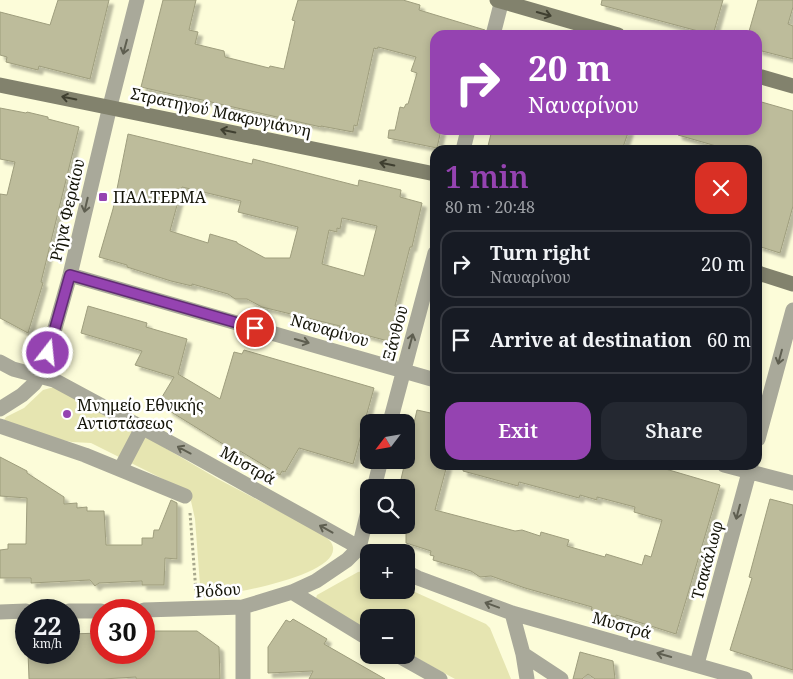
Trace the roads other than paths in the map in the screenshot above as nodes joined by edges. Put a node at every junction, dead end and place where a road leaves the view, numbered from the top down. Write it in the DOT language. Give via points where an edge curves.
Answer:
graph roads {
  1 [pos="138,0"];
  2 [pos="500,0"];
  3 [pos="494,30"];
  4 [pos="601,30"];
  5 [pos="762,77"];
  6 [pos="0,85"];
  7 [pos="793,86"];
  8 [pos="110,106"];
  9 [pos="430,173"];
  10 [pos="430,271"];
  11 [pos="762,274"];
  12 [pos="70,275"];
  13 [pos="793,284"];
  14 [pos="793,310"];
  15 [pos="0,362"];
  16 [pos="403,370"];
  17 [pos="39,376"];
  18 [pos="430,378"];
  19 [pos="0,409"];
  20 [pos="392,414"];
  21 [pos="762,424"];
  22 [pos="0,426"];
  23 [pos="142,428"];
  24 [pos="121,468"];
  25 [pos="749,470"];
  26 [pos="755,470"];
  27 [pos="793,484"];
  28 [pos="185,496"];
  29 [pos="360,548"];
  30 [pos="360,552"];
  31 [pos="415,576"];
  32 [pos="292,592"];
  33 [pos="244,607"];
  34 [pos="155,610"];
  35 [pos="15,611"];
  36 [pos="0,612"];
  37 [pos="512,613"];
  38 [pos="360,634"];
  39 [pos="523,654"];
  40 [pos="413,664"];
  41 [pos="697,664"];
  42 [pos="243,679"];
  43 [pos="440,679"];
  44 [pos="527,679"];
  45 [pos="561,679"];
  46 [pos="745,679"];
  1 -- 8 [label="street, Ρήγα Φεραίου, one-way"];
  2 -- 3 [label="street"];
  2 -- 4 [label="street, one-way"];
  5 -- 7 [label="street"];
  8 -- 6 [label="street, Στρατηγού Μακρυγιάννη, one-way"];
  9 -- 8 [label="street, Στρατηγού Μακρυγιάννη, one-way"];
  8 -- 12 [label="street, Ρήγα Φεραίου, one-way"];
  16 -- 10 [label="street, Ξάνθου, one-way"];
  11 -- 13 [label="street"];
  12 -- 16 [label="street, Ναυαρίνου, one-way"];
  12 -- 17 [label="street, Ρήγα Φεραίου"];
  14 -- 21 [label="street, one-way"];
  15 -- 17 [label="street, Μυστρά"];
  16 -- 18 [label="street, Ναυαρίνου"];
  16 -- 20 [label="street, Ξάνθου"];
  17 -- 19 [label="street, Ρήγα Φεραίου" via="22,395"];
  17 -- 23 [label="street, Μυστρά" via="54,380"];
  22 -- 24 [label="street"];
  23 -- 24 [label="street"];
  29 -- 23 [label="street, Μυστρά, one-way"];
  24 -- 28 [label="street"];
  25 -- 41 [label="street, Τσακάλωφ, one-way"];
  26 -- 27 [label="street"];
  30 -- 32 [label="street, Ρόδου" via="316,581"];
  37 -- 31 [label="street, Μυστρά, one-way"];
  32 -- 33 [label="street, Ρόδου"];
  32 -- 38 [label="street"];
  33 -- 34 [label="street, Ρόδου"];
  33 -- 42 [label="street"];
  35 -- 36 [label="street"];
  37 -- 39 [label="street"];
  41 -- 37 [label="street, Μυστρά, one-way"];
  39 -- 44 [label="street"];
  39 -- 45 [label="street"];
  40 -- 43 [label="street"];
  41 -- 46 [label="street, Μυστρά"];
}
